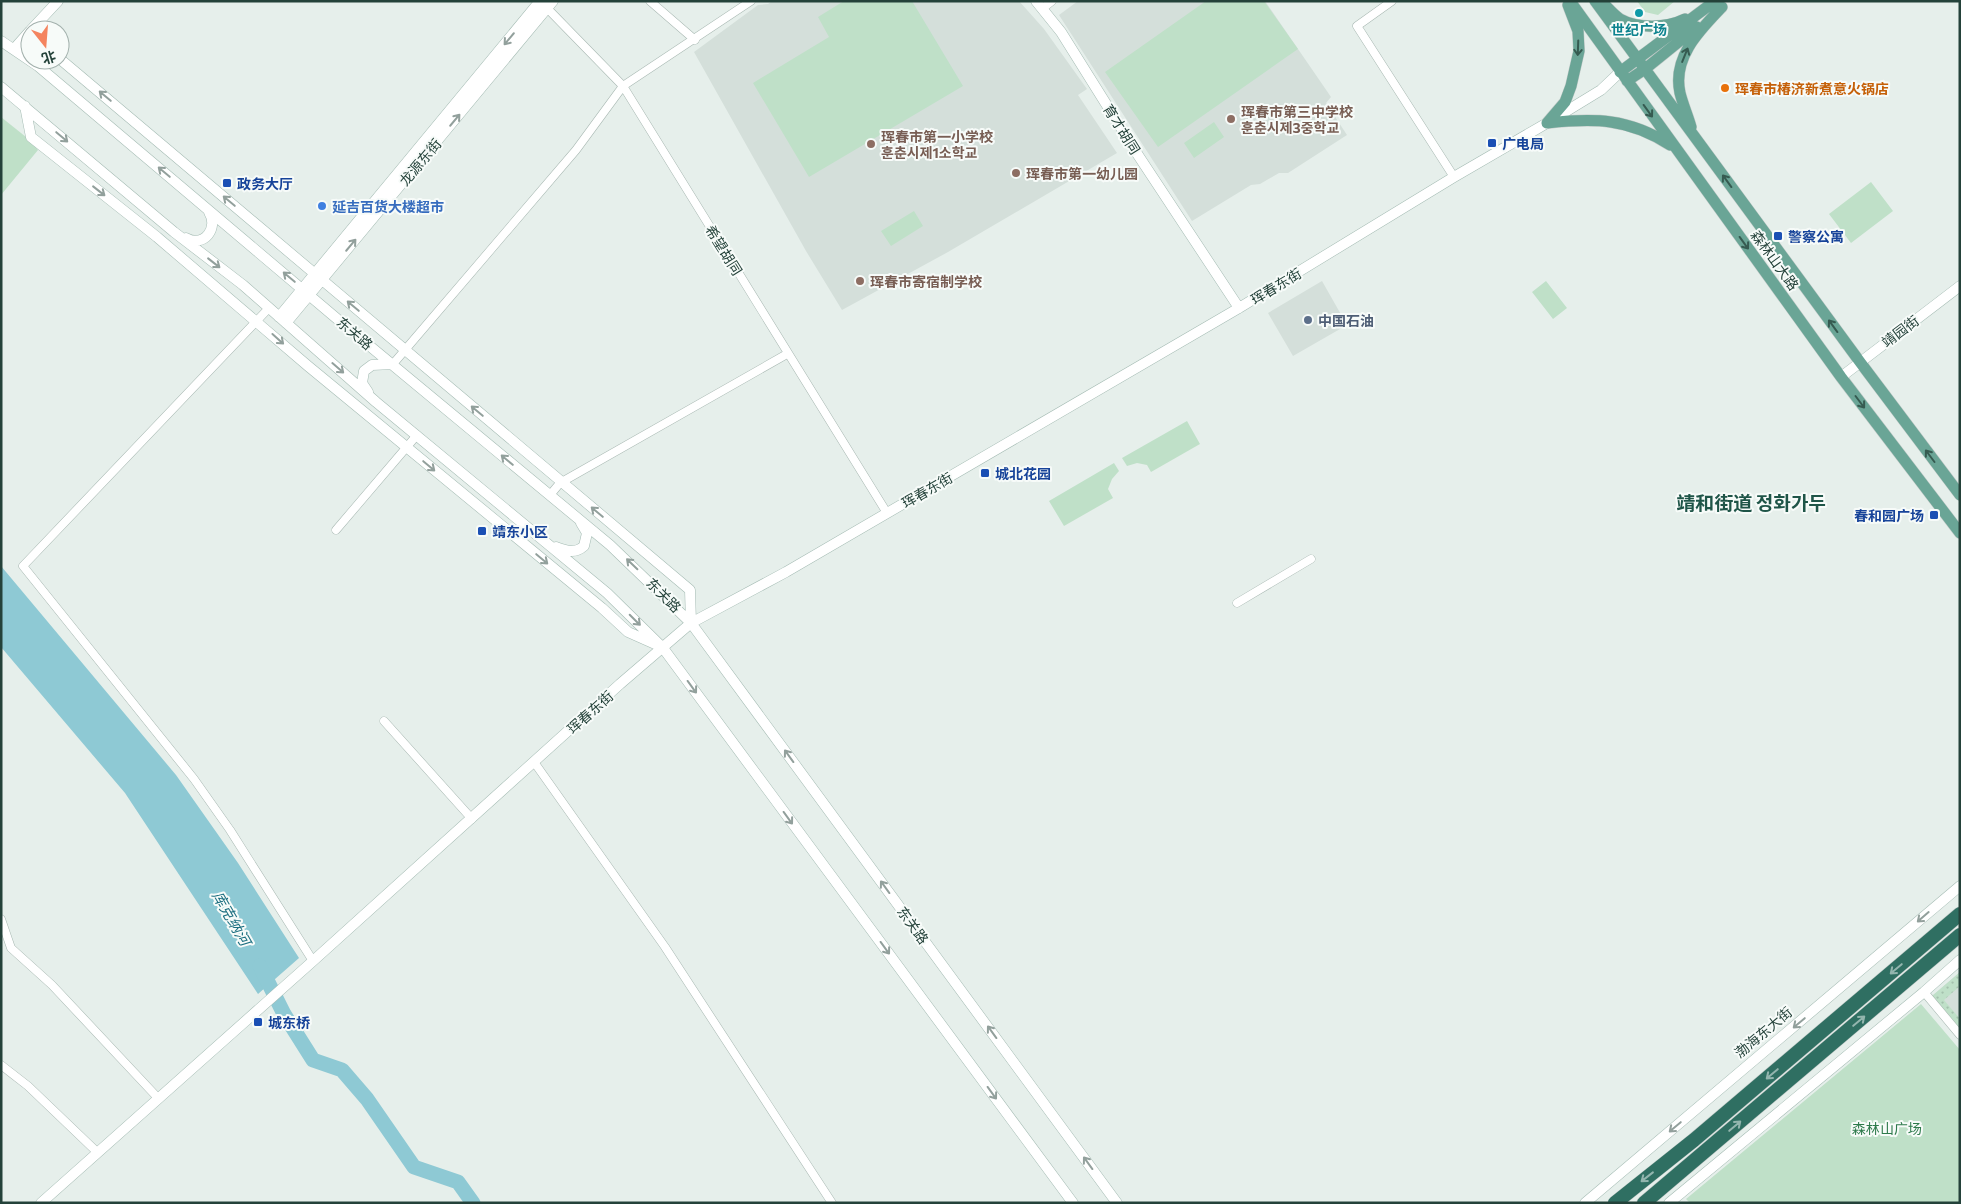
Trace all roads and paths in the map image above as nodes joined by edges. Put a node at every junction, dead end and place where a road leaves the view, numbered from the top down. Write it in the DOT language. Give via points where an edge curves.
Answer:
graph roads {
  1 [pos="58,1"];
  2 [pos="650,1"];
  3 [pos="751,1"];
  4 [pos="1052,1"];
  5 [pos="1392,1"];
  6 [pos="1568,1"];
  7 [pos="1595,1"];
  8 [pos="1601,1"];
  9 [pos="545,3"];
  10 [pos="1722,3"];
  11 [pos="1039,4"];
  12 [pos="1702,11"];
  13 [pos="41,20"];
  14 [pos="695,40"];
  15 [pos="1,41"];
  16 [pos="20,43"];
  17 [pos="14,49"];
  18 [pos="20,50"];
  19 [pos="1641,64"];
  20 [pos="70,66"];
  21 [pos="1620,72"];
  22 [pos="1627,81"];
  23 [pos="623,86"];
  24 [pos="1,88"];
  25 [pos="1601,90"];
  26 [pos="24,106"];
  27 [pos="1547,123"];
  28 [pos="1694,135"];
  29 [pos="1676,150"];
  30 [pos="1454,177"];
  31 [pos="204,206"];
  32 [pos="174,232"];
  33 [pos="318,276"];
  34 [pos="1959,288"];
  35 [pos="306,291"];
  36 [pos="269,308"];
  37 [pos="1239,308"];
  38 [pos="282,320"];
  39 [pos="256,321"];
  40 [pos="405,350"];
  41 [pos="787,354"];
  42 [pos="1860,362"];
  43 [pos="393,364"];
  44 [pos="1841,377"];
  45 [pos="376,402"];
  46 [pos="417,436"];
  47 [pos="407,448"];
  48 [pos="562,482"];
  49 [pos="550,495"];
  50 [pos="1960,495"];
  51 [pos="887,513"];
  52 [pos="574,514"];
  53 [pos="336,530"];
  54 [pos="1960,533"];
  55 [pos="544,541"];
  56 [pos="1311,559"];
  57 [pos="1237,603"];
  58 [pos="692,623"];
  59 [pos="663,648"];
  60 [pos="384,721"];
  61 [pos="534,762"];
  62 [pos="472,818"];
  63 [pos="1960,886"];
  64 [pos="1960,914"];
  65 [pos="1,919"];
  66 [pos="1960,935"];
  67 [pos="1960,960"];
  68 [pos="311,963"];
  69 [pos="1924,992"];
  70 [pos="1960,1034"];
  71 [pos="1,1066"];
  72 [pos="158,1098"];
  73 [pos="97,1152"];
  74 [pos="42,1203"];
  75 [pos="832,1203"];
  76 [pos="1073,1203"];
  77 [pos="1117,1203"];
  78 [pos="1585,1203"];
  79 [pos="1614,1203"];
  80 [pos="1644,1203"];
  81 [pos="1669,1203"];
  1 -- 13 [label="main road"];
  2 -- 14 [label="street"];
  3 -- 14 [label="street"];
  4 -- 11 [label="street"];
  5 -- 30 [label="street" via="1357,26"];
  6 -- 21 [label="main road, 森林山大路"];
  6 -- 27 [label="main road, one-way" via="1578,31 1579,51 1565,102"];
  7 -- 19 [label="main road, 森林山大路"];
  8 -- 12 [label="main road" via="1619,18 1630,23 1659,27 1676,24"];
  9 -- 23 [label="street, 希望胡同"];
  9 -- 33 [label="main road, 龙源东街"];
  10 -- 12 [label="main road"];
  10 -- 19 [label="main road"];
  28 -- 10 [label="main road, one-way" via="1680,92 1683,58"];
  11 -- 37 [label="main road, 育才胡同" via="1061,32"];
  12 -- 19 [label="main road"];
  14 -- 23 [label="street"];
  15 -- 17 [label="main road, 东关路"];
  16 -- 17 [label="main road"];
  17 -- 18 [label="main road, 东关路"];
  31 -- 17 [label="main road, 东关路, one-way"];
  19 -- 21 [label="main road"];
  19 -- 22 [label="main road"];
  19 -- 28 [label="main road, 森林山大路"];
  33 -- 20 [label="main road, 东关路, one-way"];
  21 -- 22 [label="main road, 森林山大路"];
  21 -- 25 [label="main road"];
  22 -- 25 [label="main road"];
  22 -- 29 [label="main road, 森林山大路, one-way"];
  23 -- 40 [label="street" via="576,150"];
  23 -- 41 [label="street, 希望胡同"];
  24 -- 26 [label="main road"];
  25 -- 27 [label="main road, 珲春东街"];
  26 -- 32 [label="main road, one-way"];
  26 -- 39 [label="main road, one-way" via="31,137"];
  27 -- 29 [label="main road" via="1598,120 1636,126"];
  27 -- 30 [label="main road, 珲春东街"];
  42 -- 28 [label="main road, 森林山大路, one-way"];
  29 -- 44 [label="main road, 森林山大路, one-way"];
  30 -- 37 [label="main road, 珲春东街"];
  31 -- 32 [label="main road" via="213,224 206,238 190,240"];
  35 -- 31 [label="main road, 东关路, one-way"];
  32 -- 36 [label="main road, one-way"];
  33 -- 35 [label="main road, 龙源东街"];
  40 -- 33 [label="main road, 东关路, one-way"];
  34 -- 42 [label="main road, 靖园街"];
  35 -- 38 [label="main road, 龙源东街"];
  35 -- 43 [label="main road, 东关路"];
  36 -- 38 [label="main road"];
  36 -- 39 [label="street"];
  37 -- 51 [label="main road, 珲春东街"];
  38 -- 45 [label="main road, one-way"];
  39 -- 47 [label="main road, one-way"];
  39 -- 68 [label="street" via="23,566 194,779 230,830"];
  40 -- 43 [label="street"];
  48 -- 40 [label="main road, 东关路, one-way"];
  41 -- 48 [label="street"];
  41 -- 51 [label="street, 希望胡同"];
  42 -- 44 [label="main road, 靖园街"];
  50 -- 42 [label="main road, 森林山大路, one-way"];
  43 -- 45 [label="main road" via="372,365 362,374 364,387"];
  49 -- 43 [label="main road, 东关路, one-way"];
  44 -- 54 [label="main road, 森林山大路, one-way"];
  45 -- 46 [label="main road"];
  46 -- 47 [label="street"];
  46 -- 55 [label="main road"];
  47 -- 53 [label="street"];
  47 -- 59 [label="main road, one-way" via="628,632"];
  48 -- 49 [label="street"];
  58 -- 48 [label="main road, 东关路, one-way" via="690,590"];
  49 -- 52 [label="main road, 东关路"];
  51 -- 58 [label="main road, 珲春东街"];
  52 -- 55 [label="main road" via="587,533 584,546 570,552"];
  58 -- 52 [label="main road, 东关路, one-way"];
  55 -- 59 [label="main road, one-way" via="607,593"];
  56 -- 57 [label="street"];
  58 -- 59 [label="main road, 珲春东街"];
  77 -- 58 [label="main road, 东关路, one-way"];
  59 -- 61 [label="main road, 珲春东街"];
  59 -- 76 [label="main road, one-way"];
  60 -- 62 [label="street"];
  61 -- 62 [label="main road, 珲春东街"];
  61 -- 75 [label="street" via="666,947"];
  62 -- 68 [label="main road, 珲春东街"];
  63 -- 78 [label="main road, 渤海东大街, one-way"];
  64 -- 79 [label="highway, one-way" via="1694,1140"];
  65 -- 72 [label="street" via="11,948 52,985"];
  80 -- 66 [label="highway, one-way"];
  67 -- 69 [label="main road"];
  68 -- 72 [label="main road, 珲春东街"];
  69 -- 70 [label="street"];
  69 -- 81 [label="main road"];
  71 -- 73 [label="street" via="28,1086"];
  72 -- 73 [label="main road, 珲春东街"];
  73 -- 74 [label="main road, 珲春东街"];
}
